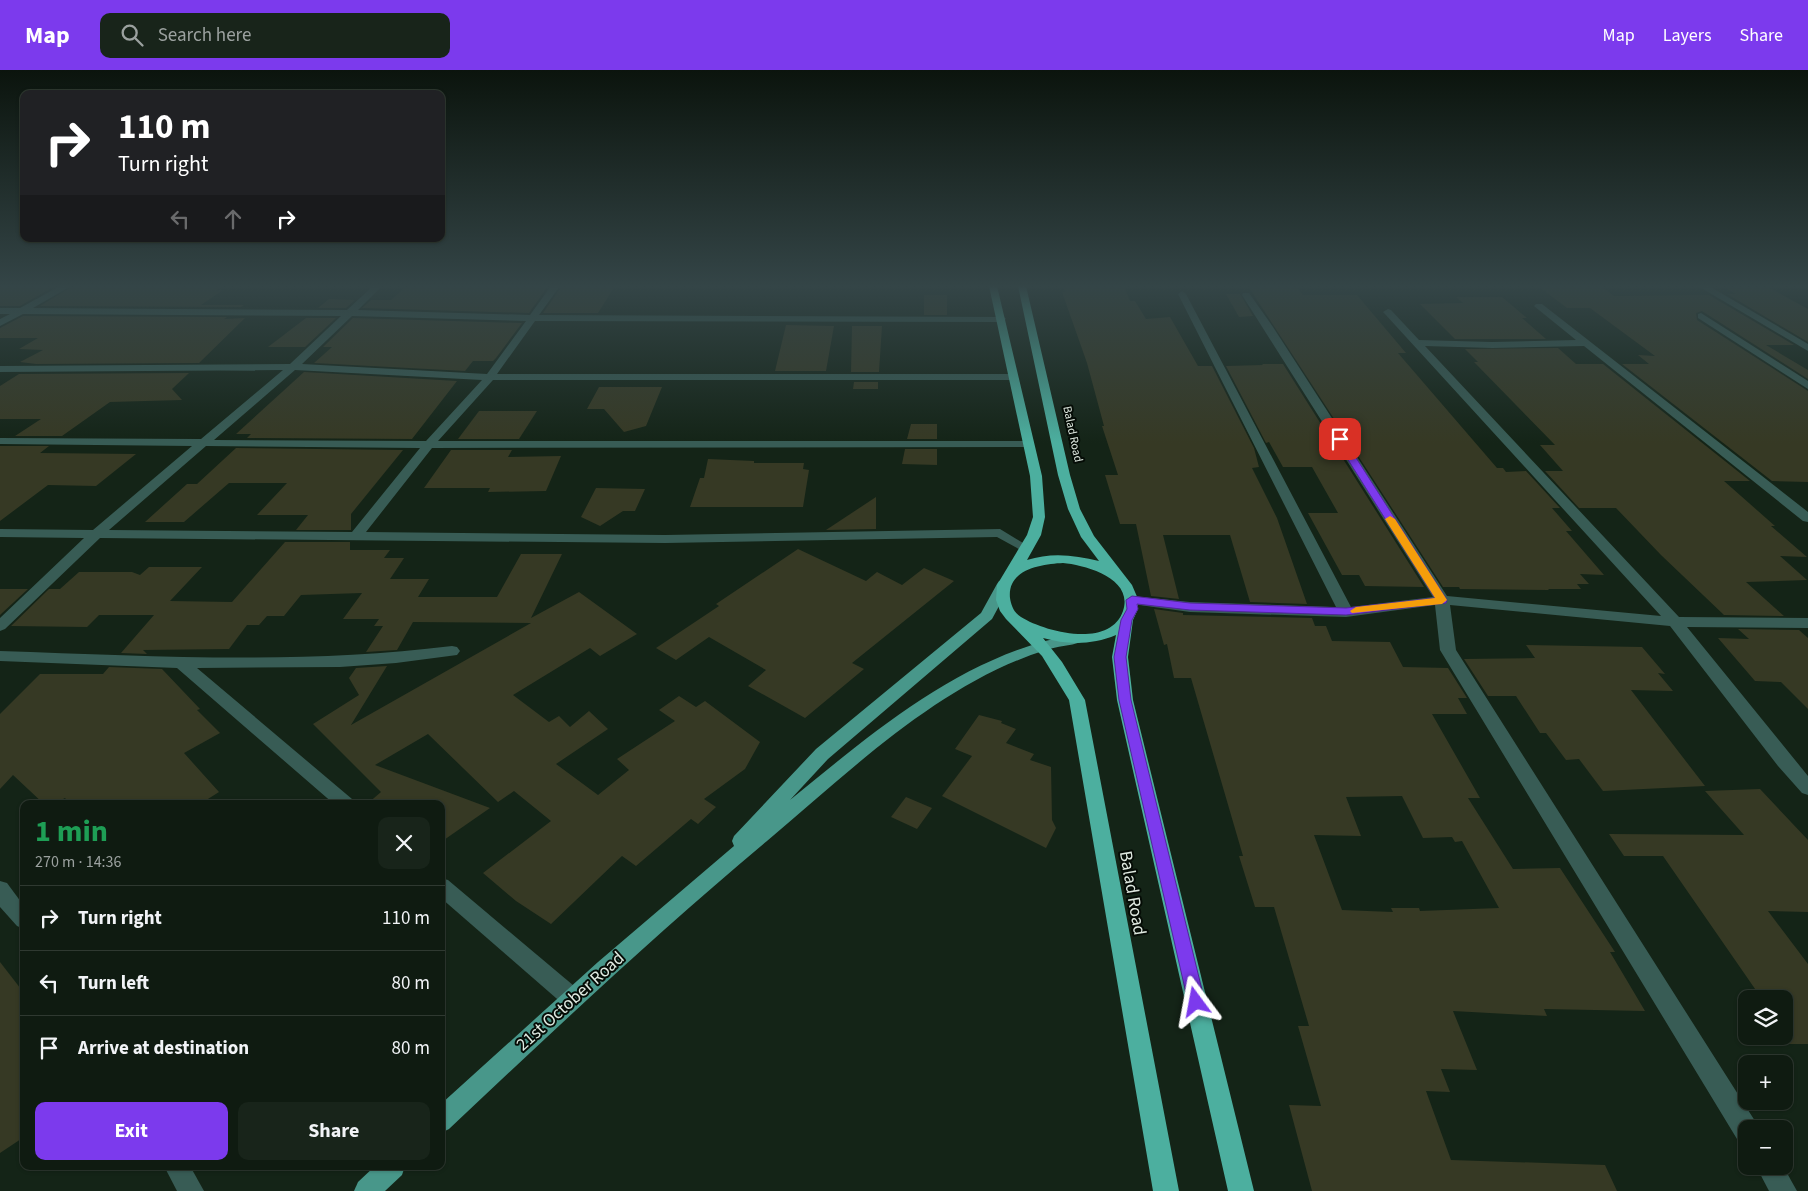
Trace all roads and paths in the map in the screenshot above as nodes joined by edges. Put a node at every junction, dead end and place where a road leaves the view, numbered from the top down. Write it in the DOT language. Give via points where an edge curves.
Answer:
graph roads {
  1 [pos="323,338"];
  2 [pos="519,338"];
  3 [pos="1005,338"];
  4 [pos="1034,338"];
  5 [pos="1204,338"];
  6 [pos="1275,338"];
  7 [pos="1413,338"];
  8 [pos="1580,338"];
  9 [pos="1735,338"];
  10 [pos="1791,338"];
  11 [pos="1417,343"];
  12 [pos="1586,343"];
  13 [pos="1808,348"];
  14 [pos="293,367"];
  15 [pos="0,369"];
  16 [pos="490,376"];
  17 [pos="1014,376"];
  18 [pos="1808,386"];
  19 [pos="0,441"];
  20 [pos="205,442"];
  21 [pos="1028,444"];
  22 [pos="429,445"];
  23 [pos="1808,518"];
  24 [pos="0,533"];
  25 [pos="96,534"];
  26 [pos="357,535"];
  27 [pos="1026,549"];
  28 [pos="1008,578"];
  29 [pos="1118,578"];
  30 [pos="1132,600"];
  31 [pos="1442,600"];
  32 [pos="1346,612"];
  33 [pos="1126,620"];
  34 [pos="1018,621"];
  35 [pos="1675,622"];
  36 [pos="1808,624"];
  37 [pos="0,626"];
  38 [pos="1076,639"];
  39 [pos="1041,646"];
  40 [pos="452,651"];
  41 [pos="0,656"];
  42 [pos="179,661"];
  43 [pos="1808,788"];
  44 [pos="341,800"];
  45 [pos="701,884"];
  46 [pos="0,889"];
  47 [pos="445,889"];
  48 [pos="20,916"];
  49 [pos="572,998"];
  50 [pos="445,1117"];
  51 [pos="1740,1120"];
  52 [pos="178,1170"];
  53 [pos="389,1170"];
  54 [pos="1774,1175"];
  55 [pos="191,1191"];
  56 [pos="367,1191"];
  57 [pos="1166,1191"];
  58 [pos="1241,1191"];
  59 [pos="1784,1191"];
  1 -- 14 [label="street"];
  2 -- 16 [label="street"];
  3 -- 17 [label="highway"];
  4 -- 29 [label="highway, Balad Road" via="1074,508 1088,538"];
  5 -- 32 [label="street"];
  6 -- 31 [label="street"];
  7 -- 11 [label="street"];
  8 -- 12 [label="street"];
  9 -- 18 [label="street"];
  10 -- 13 [label="street"];
  11 -- 12 [label="street"];
  11 -- 35 [label="street"];
  12 -- 23 [label="street"];
  14 -- 15 [label="street"];
  14 -- 16 [label="street"];
  14 -- 20 [label="street"];
  16 -- 17 [label="street"];
  16 -- 22 [label="street"];
  17 -- 21 [label="highway"];
  19 -- 20 [label="street"];
  20 -- 22 [label="street"];
  20 -- 25 [label="street"];
  21 -- 22 [label="street"];
  21 -- 27 [label="highway" via="1036,476 1039,516"];
  22 -- 26 [label="street"];
  24 -- 25 [label="street"];
  25 -- 26 [label="street"];
  25 -- 37 [label="street"];
  26 -- 27 [label="street" via="665,539 1000,533"];
  27 -- 28 [label="highway"];
  28 -- 29 [label="highway" via="1028,564 1069,559 1091,563"];
  28 -- 34 [label="highway" via="1002,597 1006,610"];
  28 -- 45 [label="main road" via="987,616 822,754"];
  29 -- 30 [label="highway"];
  30 -- 32 [label="street" via="1190,606"];
  30 -- 33 [label="highway" via="1132,609"];
  31 -- 32 [label="street"];
  31 -- 35 [label="street"];
  31 -- 51 [label="street" via="1448,650"];
  33 -- 38 [label="highway" via="1114,630 1096,637"];
  33 -- 58 [label="highway" via="1120,657 1125,700"];
  34 -- 38 [label="highway" via="1034,631"];
  34 -- 39 [label="highway, Balad Road"];
  35 -- 36 [label="street"];
  35 -- 43 [label="street"];
  38 -- 39 [label="main road"];
  39 -- 45 [label="main road" via="958,684 914,711"];
  39 -- 57 [label="highway, Balad Road" via="1060,669 1077,700"];
  40 -- 42 [label="street" via="378,660 286,664"];
  41 -- 42 [label="street"];
  42 -- 44 [label="street"];
  45 -- 49 [label="main road, 21st October Road"];
  46 -- 48 [label="street" via="10,907"];
  47 -- 49 [label="street"];
  49 -- 50 [label="main road, 21st October Road"];
  52 -- 55 [label="street"];
  53 -- 56 [label="main road"];
  54 -- 59 [label="street"];
}
